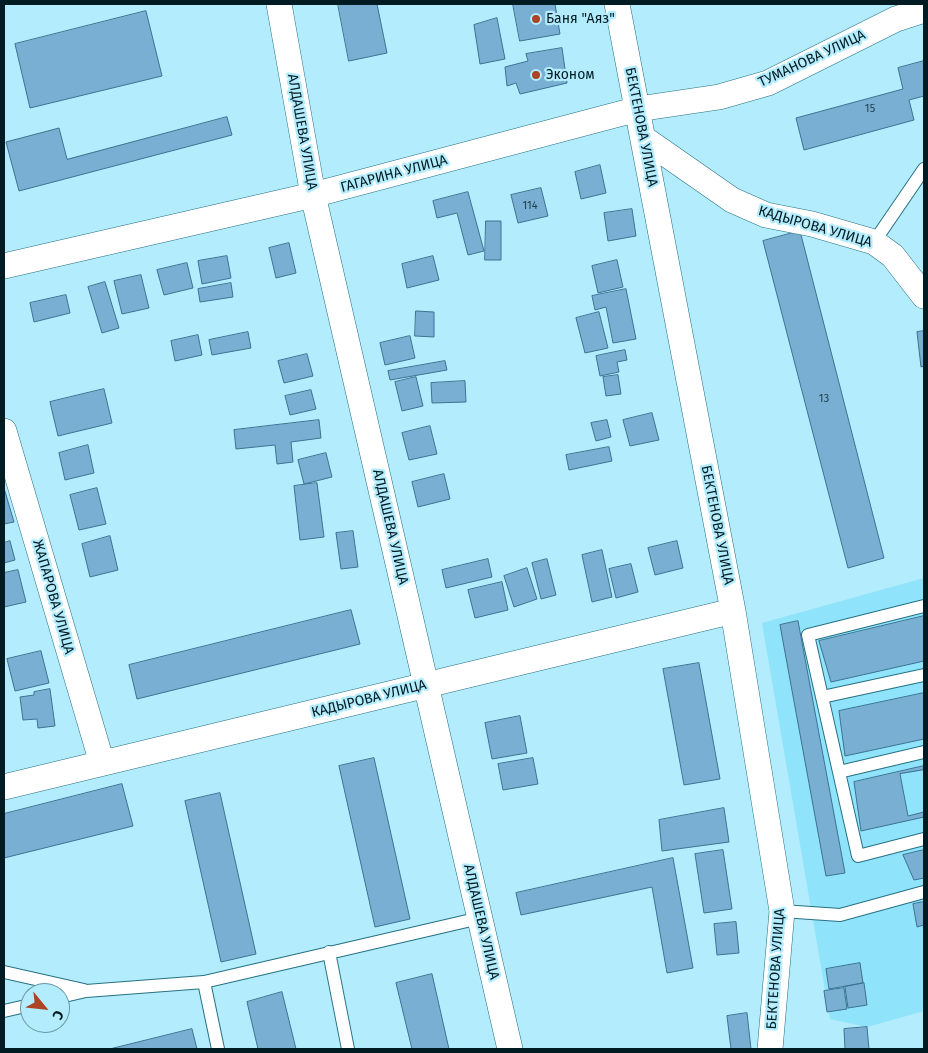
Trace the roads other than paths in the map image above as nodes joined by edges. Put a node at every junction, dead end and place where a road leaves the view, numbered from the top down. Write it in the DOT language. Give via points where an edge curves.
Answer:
graph roads {
  1 [pos="279,4"];
  2 [pos="617,4"];
  3 [pos="924,10"];
  4 [pos="638,109"];
  5 [pos="643,138"];
  6 [pos="924,169"];
  7 [pos="313,195"];
  8 [pos="874,242"];
  9 [pos="4,266"];
  10 [pos="924,296"];
  11 [pos="4,431"];
  12 [pos="924,606"];
  13 [pos="733,611"];
  14 [pos="924,675"];
  15 [pos="426,685"];
  16 [pos="822,697"];
  17 [pos="924,752"];
  18 [pos="102,763"];
  19 [pos="839,772"];
  20 [pos="4,787"];
  21 [pos="924,839"];
  22 [pos="924,892"];
  23 [pos="782,911"];
  24 [pos="480,918"];
  25 [pos="329,952"];
  26 [pos="4,972"];
  27 [pos="204,982"];
  28 [pos="86,991"];
  29 [pos="70,995"];
  30 [pos="20,1007"];
  31 [pos="4,1011"];
  32 [pos="218,1049"];
  33 [pos="348,1049"];
  34 [pos="510,1049"];
  35 [pos="770,1049"];
  1 -- 7 [label="street, АЛДАШЕВА УЛИЦА"];
  2 -- 4 [label="street, БЕКТЕНОВА УЛИЦА"];
  3 -- 4 [label="street, ТУМАНОВА УЛИЦА" via="896,19 768,83 719,97"];
  4 -- 5 [label="street, БЕКТЕНОВА УЛИЦА"];
  4 -- 7 [label="street, ГАГАРИНА УЛИЦА"];
  5 -- 8 [label="street, КАДЫРОВА УЛИЦА" via="732,200 766,215"];
  5 -- 13 [label="street, БЕКТЕНОВА УЛИЦА"];
  6 -- 8 [label="lane"];
  7 -- 9 [label="street, ГАГАРИНА УЛИЦА"];
  7 -- 15 [label="street, АЛДАШЕВА УЛИЦА"];
  8 -- 10 [label="street, КАДЫРОВА УЛИЦА" via="893,256"];
  11 -- 18 [label="street, ЖАПАРОВА УЛИЦА"];
  12 -- 16 [label="lane" via="808,635"];
  13 -- 15 [label="street, КАДЫРОВА УЛИЦА"];
  13 -- 23 [label="street, БЕКТЕНОВА УЛИЦА"];
  14 -- 16 [label="lane"];
  15 -- 18 [label="street, КАДЫРОВА УЛИЦА"];
  15 -- 24 [label="street, АЛДАШЕВА УЛИЦА"];
  16 -- 19 [label="lane"];
  17 -- 19 [label="lane"];
  18 -- 20 [label="street, КАДЫРОВА УЛИЦА"];
  19 -- 21 [label="lane" via="858,856"];
  22 -- 23 [label="lane" via="840,914"];
  23 -- 35 [label="street, БЕКТЕНОВА УЛИЦА"];
  24 -- 25 [label="lane"];
  24 -- 34 [label="street, АЛДАШЕВА УЛИЦА"];
  25 -- 27 [label="lane"];
  25 -- 33 [label="lane"];
  26 -- 28 [label="lane"];
  27 -- 28 [label="lane"];
  27 -- 32 [label="lane"];
  28 -- 29 [label="lane"];
  30 -- 31 [label="lane"];
}
